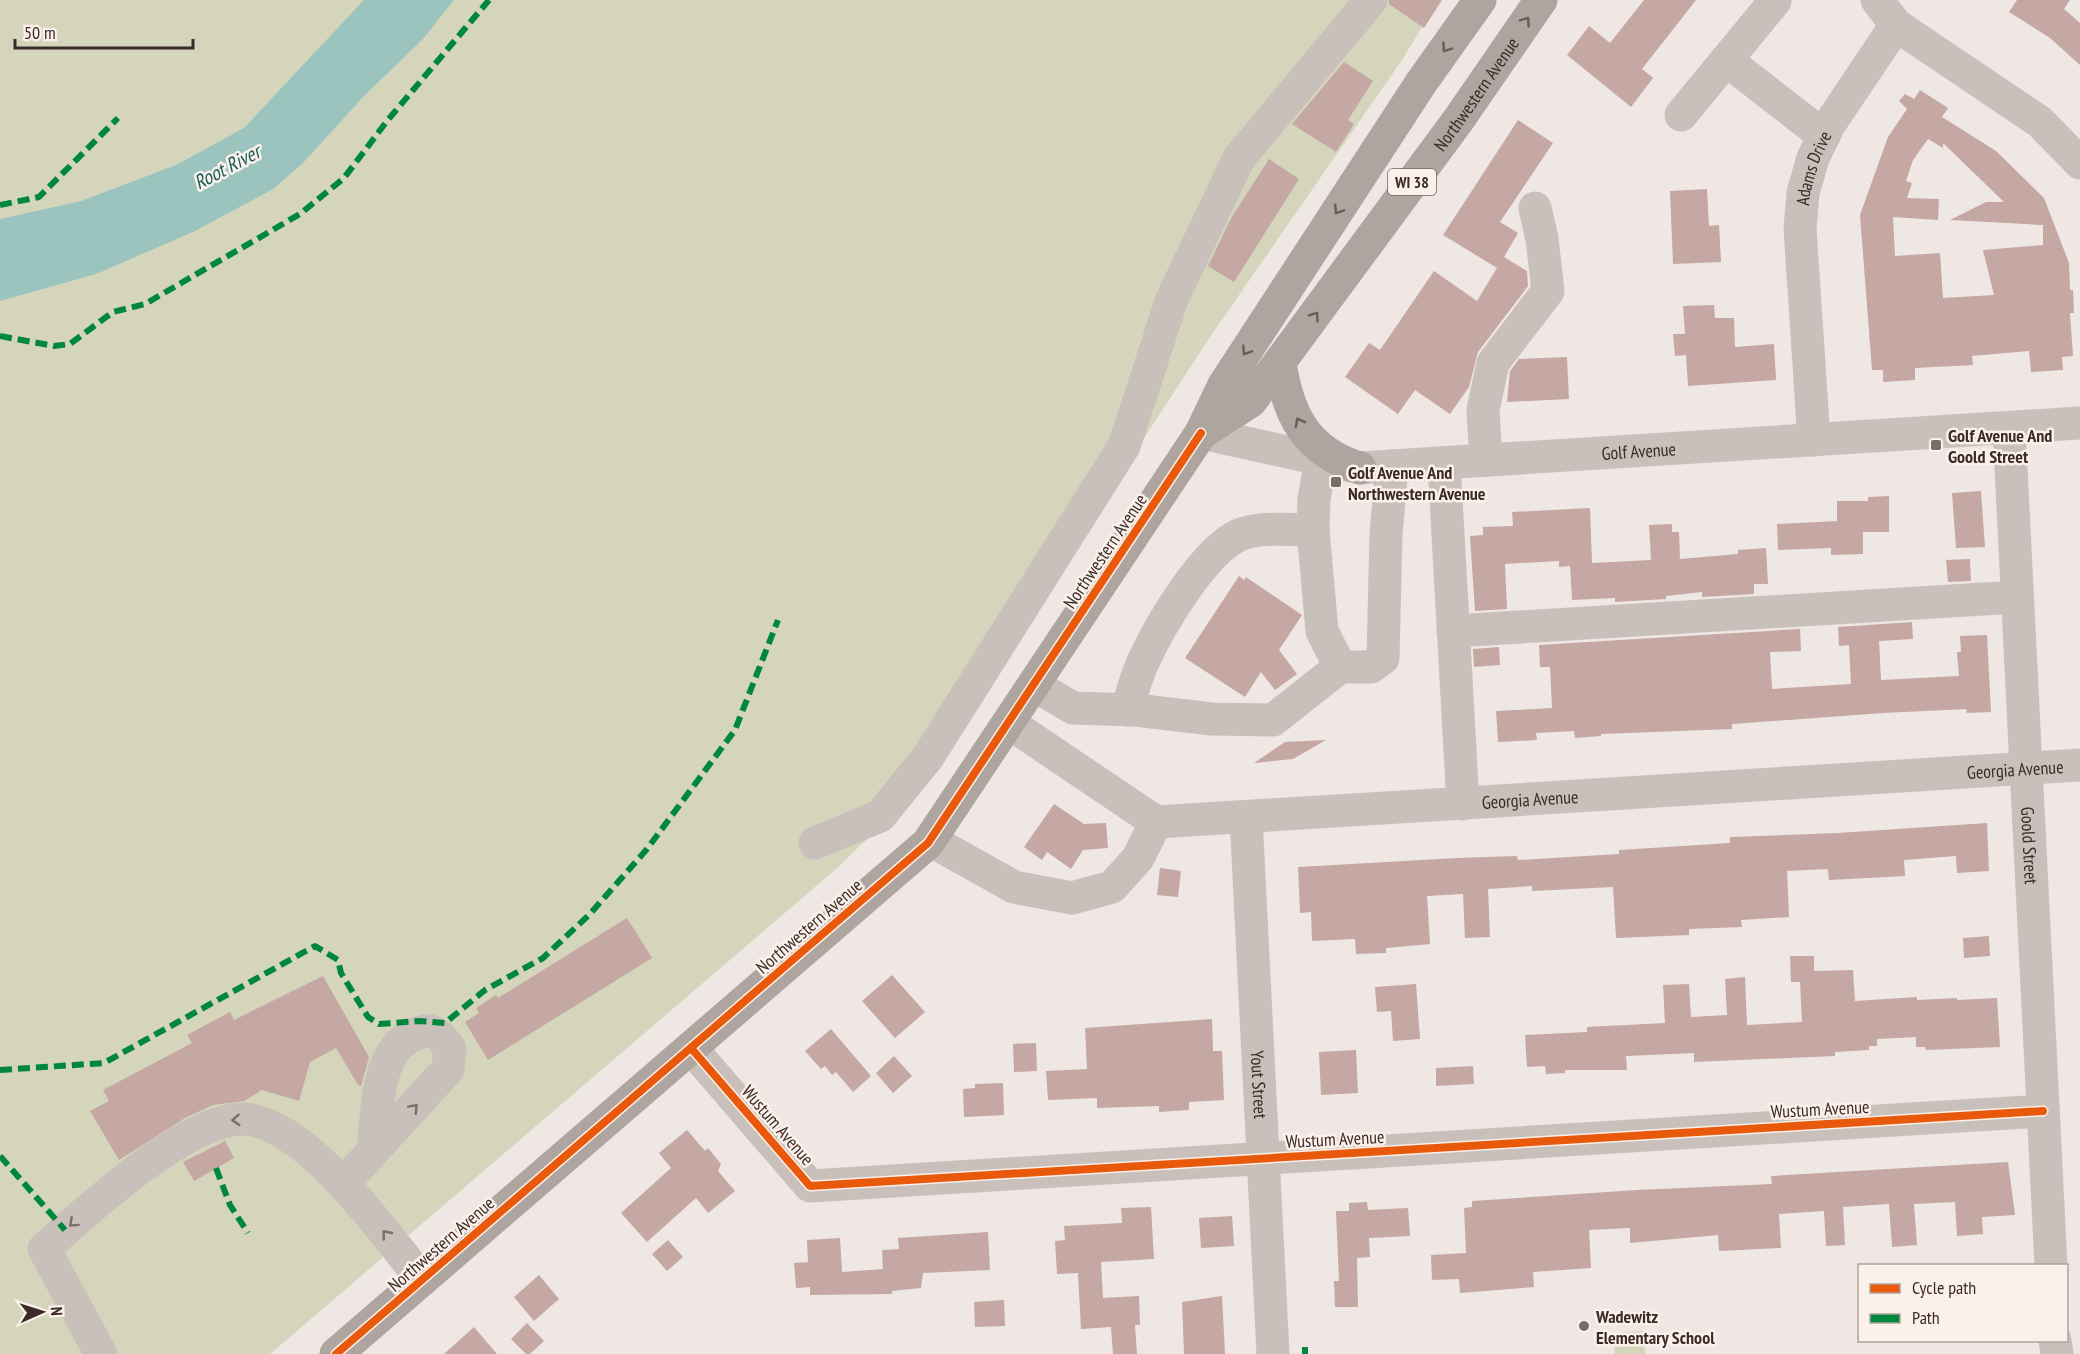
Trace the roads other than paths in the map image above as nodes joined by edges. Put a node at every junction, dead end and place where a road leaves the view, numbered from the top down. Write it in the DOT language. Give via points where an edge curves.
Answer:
graph roads {
  1 [pos="1371,0"];
  2 [pos="1480,0"];
  3 [pos="1541,0"];
  4 [pos="1775,1"];
  5 [pos="1886,12"];
  6 [pos="1726,60"];
  7 [pos="1681,115"];
  8 [pos="1824,136"];
  9 [pos="2080,163"];
  10 [pos="1534,208"];
  11 [pos="1280,363"];
  12 [pos="2080,423"];
  13 [pos="2009,428"];
  14 [pos="1201,433"];
  15 [pos="1814,440"];
  16 [pos="1321,459"];
  17 [pos="1486,460"];
  18 [pos="1444,463"];
  19 [pos="1392,466"];
  20 [pos="1360,468"];
  21 [pos="1313,530"];
  22 [pos="2017,597"];
  23 [pos="1453,631"];
  24 [pos="1340,666"];
  25 [pos="1034,685"];
  26 [pos="1127,710"];
  27 [pos="1009,723"];
  28 [pos="2080,765"];
  29 [pos="2026,769"];
  30 [pos="1463,804"];
  31 [pos="1246,817"];
  32 [pos="1156,822"];
  33 [pos="930,840"];
  34 [pos="815,843"];
  35 [pos="692,1048"];
  36 [pos="2043,1111"];
  37 [pos="373,1151"];
  38 [pos="1263,1158"];
  39 [pos="343,1184"];
  40 [pos="2051,1264"];
  41 [pos="422,1280"];
  42 [pos="101,1354"];
  43 [pos="336,1354"];
  44 [pos="1273,1354"];
  1 -- 34 [label="street" via="1239,158 1172,299 1125,446 928,757 880,816"];
  2 -- 14 [label="main road, Northwestern Avenue / WI 38, one-way" via="1224,384"];
  11 -- 3 [label="main road, Northwestern Avenue / WI 38, one-way"];
  4 -- 6 [label="street"];
  5 -- 8 [label="street, Adams Drive"];
  5 -- 9 [label="street, Adams Drive" via="2040,122"];
  6 -- 7 [label="street"];
  6 -- 8 [label="street"];
  8 -- 15 [label="street, Adams Drive" via="1803,193 1800,229"];
  10 -- 17 [label="street" via="1548,291 1493,363 1483,410"];
  11 -- 14 [label="main road, Northwestern Avenue / WI 38" via="1251,401"];
  20 -- 11 [label="main road, one-way" via="1334,459 1312,442 1289,401"];
  12 -- 13 [label="street, Golf Avenue"];
  13 -- 15 [label="street, Golf Avenue"];
  13 -- 22 [label="street, Goold Street"];
  14 -- 16 [label="street, Golf Avenue"];
  14 -- 25 [label="main road, Northwestern Avenue / WI 38"];
  15 -- 17 [label="street, Golf Avenue"];
  16 -- 20 [label="street, Golf Avenue"];
  16 -- 21 [label="street"];
  17 -- 18 [label="street, Golf Avenue"];
  18 -- 19 [label="street, Golf Avenue"];
  18 -- 23 [label="street"];
  19 -- 20 [label="street, Golf Avenue"];
  19 -- 24 [label="street" via="1383,658 1371,667"];
  21 -- 24 [label="street" via="1322,631"];
  21 -- 26 [label="street" via="1261,530 1218,547 1155,639 1142,663"];
  22 -- 23 [label="street"];
  22 -- 29 [label="street, Goold Street"];
  23 -- 30 [label="street"];
  24 -- 26 [label="street" via="1273,720 1212,719"];
  25 -- 26 [label="street" via="1073,708"];
  25 -- 27 [label="main road, Northwestern Avenue / WI 38"];
  27 -- 32 [label="street"];
  27 -- 33 [label="main road, Northwestern Avenue / WI 38"];
  28 -- 29 [label="street, Georgia Avenue"];
  29 -- 30 [label="street, Georgia Avenue"];
  29 -- 36 [label="street, Goold Street"];
  30 -- 31 [label="street, Georgia Avenue"];
  31 -- 32 [label="street, Georgia Avenue"];
  31 -- 38 [label="street, Yout Street"];
  32 -- 33 [label="street" via="1138,858 1112,887 1072,898 1014,887"];
  33 -- 35 [label="main road, Northwestern Avenue / WI 38"];
  35 -- 38 [label="street, Wustum Avenue" via="810,1186"];
  35 -- 41 [label="main road, Northwestern Avenue / WI 38"];
  36 -- 38 [label="street, Wustum Avenue"];
  36 -- 40 [label="street, Goold Street"];
  37 -- 39 [label="street"];
  38 -- 44 [label="street, Yout Street"];
  41 -- 39 [label="street, one-way"];
  39 -- 42 [label="street, one-way" via="319,1158 281,1132 245,1119 219,1121 162,1153 93,1205 44,1249"];
  41 -- 43 [label="main road, Northwestern Avenue / WI 38"];
}
